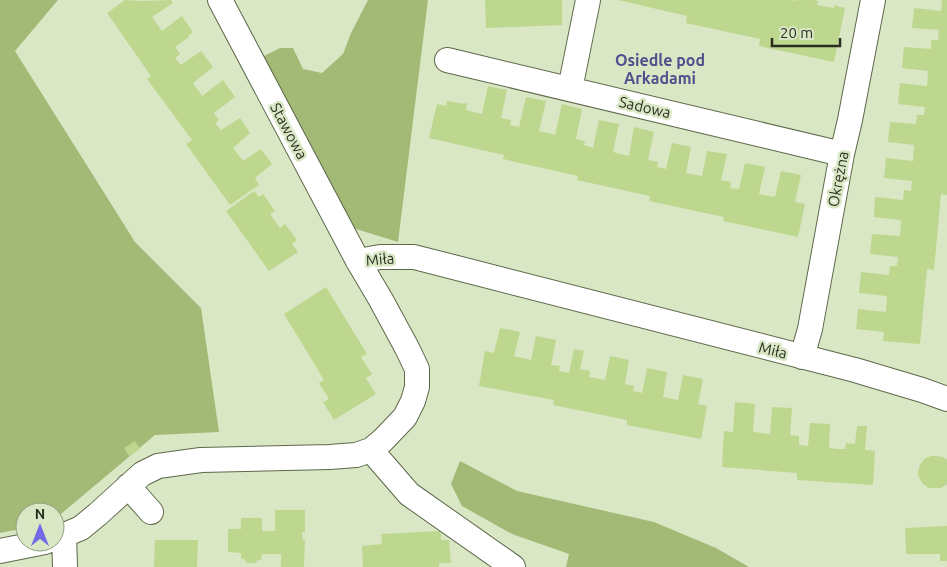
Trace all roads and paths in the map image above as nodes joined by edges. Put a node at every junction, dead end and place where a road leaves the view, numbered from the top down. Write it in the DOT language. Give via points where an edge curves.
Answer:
graph roads {
  1 [pos="220,0"];
  2 [pos="588,0"];
  3 [pos="873,0"];
  4 [pos="447,60"];
  5 [pos="570,89"];
  6 [pos="842,154"];
  7 [pos="358,261"];
  8 [pos="802,357"];
  9 [pos="947,399"];
  10 [pos="371,450"];
  11 [pos="128,486"];
  12 [pos="151,512"];
  13 [pos="65,535"];
  14 [pos="15,548"];
  15 [pos="0,552"];
  16 [pos="60,552"];
  17 [pos="65,567"];
  18 [pos="513,567"];
  1 -- 7 [label="street, Stawowa"];
  2 -- 5 [label="street"];
  3 -- 6 [label="street, Okrężna"];
  4 -- 5 [label="street, Sadowa"];
  5 -- 6 [label="street, Sadowa"];
  6 -- 8 [label="street, Okrężna"];
  7 -- 8 [label="street, Miła" via="414,257"];
  7 -- 10 [label="street, Miła" via="407,348 418,378 413,402 405,416"];
  8 -- 9 [label="street, Miła"];
  10 -- 11 [label="street, Miła" via="330,457 200,460 158,466"];
  10 -- 18 [label="street" via="409,494"];
  11 -- 12 [label="street"];
  11 -- 13 [label="street, Miła" via="81,528"];
  14 -- 15 [label="street, Miła"];
  16 -- 17 [label="street"];
}
